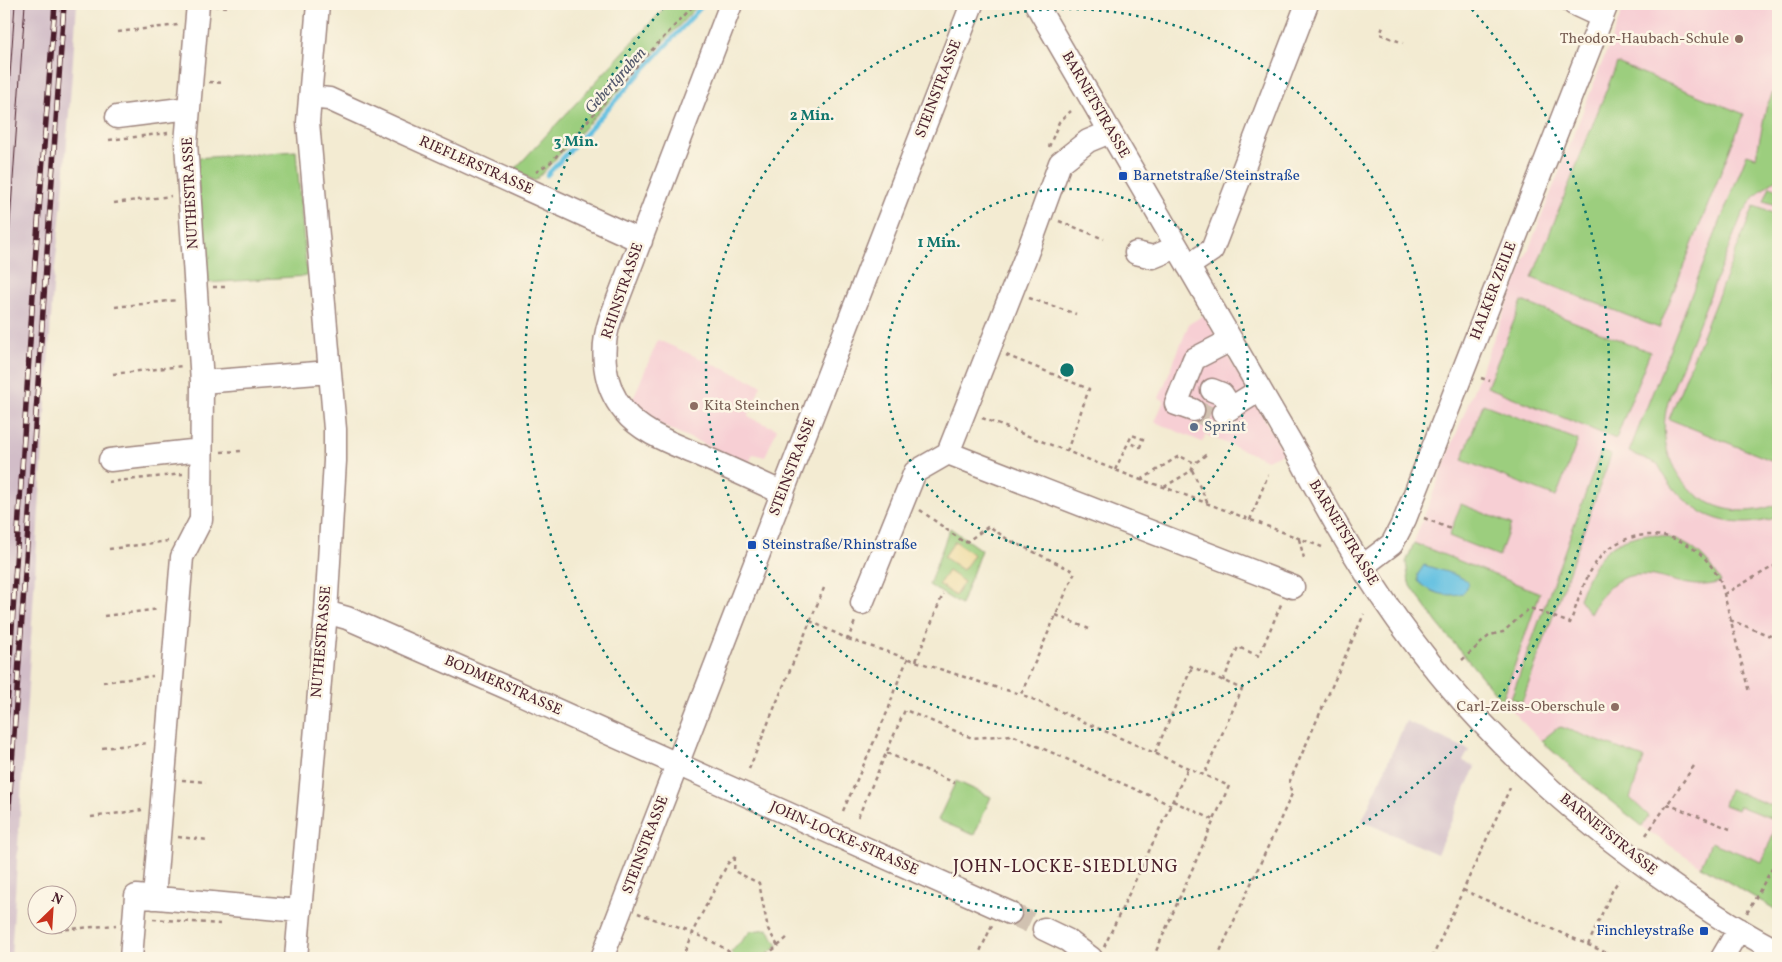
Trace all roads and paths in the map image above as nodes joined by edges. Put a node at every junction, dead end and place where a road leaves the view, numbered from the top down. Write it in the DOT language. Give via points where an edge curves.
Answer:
graph roads {
  1 [pos="318,4"];
  2 [pos="695,4"];
  3 [pos="731,4"];
  4 [pos="972,4"];
  5 [pos="1036,4"];
  6 [pos="1307,4"];
  7 [pos="1574,4"];
  8 [pos="1604,10"];
  9 [pos="198,13"];
  10 [pos="1383,27"];
  11 [pos="118,32"];
  12 [pos="1403,43"];
  13 [pos="310,97"];
  14 [pos="189,108"];
  15 [pos="117,117"];
  16 [pos="187,130"];
  17 [pos="1110,132"];
  18 [pos="109,140"];
  19 [pos="534,173"];
  20 [pos="190,194"];
  21 [pos="114,203"];
  22 [pos="1042,214"];
  23 [pos="1104,239"];
  24 [pos="641,241"];
  25 [pos="1136,253"];
  26 [pos="1182,256"];
  27 [pos="1011,292"];
  28 [pos="196,298"];
  29 [pos="115,307"];
  30 [pos="1076,314"];
  31 [pos="1231,340"];
  32 [pos="989,349"];
  33 [pos="330,372"];
  34 [pos="201,373"];
  35 [pos="113,374"];
  36 [pos="1475,375"];
  37 [pos="1490,381"];
  38 [pos="1260,390"];
  39 [pos="964,411"];
  40 [pos="1129,443"];
  41 [pos="242,451"];
  42 [pos="1067,451"];
  43 [pos="948,453"];
  44 [pos="1207,454"];
  45 [pos="202,458"];
  46 [pos="1195,462"];
  47 [pos="1115,470"];
  48 [pos="1192,470"];
  49 [pos="109,471"];
  50 [pos="1268,475"];
  51 [pos="1141,480"];
  52 [pos="1164,487"];
  53 [pos="783,493"];
  54 [pos="905,498"];
  55 [pos="1208,504"];
  56 [pos="1420,516"];
  57 [pos="1250,520"];
  58 [pos="1452,529"];
  59 [pos="1299,539"];
  60 [pos="190,542"];
  61 [pos="1322,547"];
  62 [pos="109,549"];
  63 [pos="1304,562"];
  64 [pos="1778,564"];
  65 [pos="1363,566"];
  66 [pos="824,588"];
  67 [pos="1289,592"];
  68 [pos="943,594"];
  69 [pos="1724,594"];
  70 [pos="862,603"];
  71 [pos="178,607"];
  72 [pos="326,612"];
  73 [pos="1364,614"];
  74 [pos="1056,615"];
  75 [pos="104,616"];
  76 [pos="1730,620"];
  77 [pos="810,621"];
  78 [pos="1089,629"];
  79 [pos="1778,638"];
  80 [pos="848,639"];
  81 [pos="908,658"];
  82 [pos="1462,660"];
  83 [pos="916,661"];
  84 [pos="1188,665"];
  85 [pos="1192,667"];
  86 [pos="172,673"];
  87 [pos="1223,681"];
  88 [pos="103,682"];
  89 [pos="896,684"];
  90 [pos="895,688"];
  91 [pos="1001,689"];
  92 [pos="1006,690"];
  93 [pos="1750,692"];
  94 [pos="1021,694"];
  95 [pos="885,706"];
  96 [pos="889,708"];
  97 [pos="167,740"];
  98 [pos="102,748"];
  99 [pos="887,753"];
  100 [pos="1155,753"];
  101 [pos="678,765"];
  102 [pos="1694,766"];
  103 [pos="1188,768"];
  104 [pos="750,769"];
  105 [pos="1204,775"];
  106 [pos="164,779"];
  107 [pos="206,782"];
  108 [pos="955,783"];
  109 [pos="1510,788"];
  110 [pos="1172,801"];
  111 [pos="1667,804"];
  112 [pos="1171,805"];
  113 [pos="161,808"];
  114 [pos="843,811"];
  115 [pos="91,817"];
  116 [pos="858,817"];
  117 [pos="1214,820"];
  118 [pos="1730,829"];
  119 [pos="159,835"];
  120 [pos="1646,835"];
  121 [pos="210,840"];
  122 [pos="1778,858"];
  123 [pos="1619,880"];
  124 [pos="1463,890"];
  125 [pos="154,898"];
  126 [pos="1753,902"];
  127 [pos="299,911"];
  128 [pos="643,915"];
  129 [pos="1002,917"];
  130 [pos="134,921"];
  131 [pos="220,924"];
  132 [pos="78,928"];
  133 [pos="1044,929"];
  134 [pos="1739,929"];
  135 [pos="692,933"];
  136 [pos="789,936"];
  137 [pos="1588,945"];
  138 [pos="778,946"];
  139 [pos="1778,951"];
  140 [pos="1098,953"];
  141 [pos="131,958"];
  142 [pos="296,958"];
  143 [pos="602,958"];
  144 [pos="682,958"];
  145 [pos="735,958"];
  146 [pos="762,958"];
  147 [pos="977,958"];
  148 [pos="1153,958"];
  149 [pos="1217,958"];
  150 [pos="1432,958"];
  151 [pos="1626,958"];
  152 [pos="1722,958"];
  1 -- 13 [label="street, NUTHESTRASSE"];
  2 -- 19 [label="path" via="551,162"];
  3 -- 24 [label="street, RHINSTRASSE"];
  4 -- 53 [label="street, STEINSTRASSE"];
  5 -- 17 [label="street, BARNETSTRASSE"];
  6 -- 26 [label="street" via="1212,250"];
  7 -- 8 [label="street"];
  8 -- 65 [label="street, HALKER ZEILE" via="1405,519 1392,544"];
  9 -- 11 [label="path"];
  9 -- 14 [label="street, NUTHESTRASSE"];
  10 -- 12 [label="path" via="1380,34"];
  13 -- 24 [label="street, RIEFLERSTRASSE" via="329,100"];
  13 -- 33 [label="street, NUTHESTRASSE" via="309,147"];
  14 -- 15 [label="street"];
  14 -- 16 [label="street, NUTHESTRASSE"];
  16 -- 18 [label="path"];
  16 -- 20 [label="street, NUTHESTRASSE"];
  17 -- 22 [label="street" via="1088,141 1060,163"];
  17 -- 26 [label="street, BARNETSTRASSE"];
  20 -- 21 [label="path"];
  20 -- 28 [label="street, NUTHESTRASSE"];
  22 -- 23 [label="path"];
  22 -- 27 [label="street"];
  24 -- 53 [label="street, RHINSTRASSE" via="606,333 607,376 613,394 624,412 647,430"];
  25 -- 26 [label="street" via="1153,257"];
  26 -- 31 [label="street, BARNETSTRASSE"];
  27 -- 30 [label="path"];
  27 -- 32 [label="street"];
  28 -- 29 [label="path"];
  28 -- 34 [label="street, NUTHESTRASSE"];
  31 -- 38 [label="street, BARNETSTRASSE"];
  31 -- 38 [label="street" via="1194,359 1204,400"];
  32 -- 39 [label="street"];
  32 -- 42 [label="path" via="1089,388"];
  33 -- 34 [label="street"];
  33 -- 72 [label="street, NUTHESTRASSE" via="335,461"];
  34 -- 35 [label="path"];
  34 -- 45 [label="street, NUTHESTRASSE"];
  36 -- 37 [label="path"];
  38 -- 65 [label="street, BARNETSTRASSE" via="1329,513"];
  39 -- 42 [label="path"];
  39 -- 43 [label="street"];
  40 -- 40 [label="path" via="1132,434 1143,439 1140,447"];
  40 -- 47 [label="path"];
  41 -- 45 [label="path"];
  42 -- 47 [label="path"];
  43 -- 54 [label="street" via="915,472"];
  43 -- 67 [label="street"];
  44 -- 46 [label="path"];
  45 -- 49 [label="street"];
  45 -- 49 [label="path"];
  45 -- 60 [label="street, NUTHESTRASSE" via="201,520"];
  46 -- 48 [label="path"];
  46 -- 51 [label="path" via="1178,456"];
  47 -- 51 [label="path"];
  48 -- 52 [label="path"];
  48 -- 55 [label="path"];
  50 -- 57 [label="path"];
  51 -- 52 [label="path"];
  52 -- 55 [label="path"];
  53 -- 101 [label="street, STEINSTRASSE"];
  54 -- 70 [label="street"];
  54 -- 74 [label="path" via="965,543 989,526 1007,539 1075,572"];
  55 -- 57 [label="path"];
  56 -- 58 [label="path"];
  57 -- 59 [label="path"];
  59 -- 61 [label="path"];
  59 -- 63 [label="path"];
  60 -- 62 [label="path" via="177,540"];
  60 -- 71 [label="street, NUTHESTRASSE" via="182,556"];
  64 -- 69 [label="path"];
  65 -- 134 [label="street, BARNETSTRASSE" via="1391,610 1445,681 1518,759 1629,855"];
  66 -- 77 [label="path"];
  67 -- 87 [label="path" via="1259,656 1238,647"];
  68 -- 83 [label="path"];
  69 -- 76 [label="path"];
  69 -- 82 [label="path" via="1721,582 1710,565 1686,544 1647,534 1628,538 1603,554 1589,572 1570,623 1530,608 1503,632 1490,635"];
  70 -- 80 [label="path"];
  71 -- 75 [label="path"];
  71 -- 86 [label="street, NUTHESTRASSE"];
  72 -- 101 [label="street, BODMERSTRASSE" via="347,618"];
  72 -- 127 [label="street, NUTHESTRASSE"];
  73 -- 149 [label="path" via="1289,783 1292,794"];
  74 -- 78 [label="path"];
  74 -- 94 [label="path"];
  76 -- 79 [label="path"];
  76 -- 93 [label="path"];
  77 -- 80 [label="path"];
  77 -- 104 [label="path"];
  80 -- 81 [label="path"];
  81 -- 83 [label="path"];
  81 -- 89 [label="path"];
  83 -- 91 [label="path"];
  84 -- 85 [label="path"];
  85 -- 87 [label="path"];
  85 -- 100 [label="path"];
  86 -- 88 [label="path"];
  86 -- 97 [label="street, NUTHESTRASSE"];
  87 -- 105 [label="path" via="1242,689"];
  90 -- 96 [label="path"];
  92 -- 94 [label="path"];
  94 -- 100 [label="path"];
  95 -- 96 [label="path"];
  96 -- 114 [label="path"];
  97 -- 98 [label="path"];
  97 -- 106 [label="street, NUTHESTRASSE"];
  99 -- 108 [label="path"];
  99 -- 112 [label="path" via="905,710 972,738 1012,736"];
  99 -- 116 [label="path"];
  100 -- 103 [label="path"];
  101 -- 129 [label="street, JOHN-LOCKE-STRASSE"];
  101 -- 143 [label="street, STEINSTRASSE"];
  102 -- 111 [label="path"];
  103 -- 105 [label="path"];
  103 -- 110 [label="path"];
  105 -- 117 [label="path" via="1229,786"];
  106 -- 107 [label="path"];
  106 -- 113 [label="street, NUTHESTRASSE"];
  109 -- 124 [label="path"];
  110 -- 112 [label="path"];
  110 -- 117 [label="path"];
  111 -- 118 [label="path"];
  111 -- 120 [label="path"];
  112 -- 140 [label="path"];
  113 -- 115 [label="path"];
  113 -- 119 [label="street, NUTHESTRASSE"];
  117 -- 148 [label="path"];
  119 -- 121 [label="path"];
  119 -- 125 [label="street, NUTHESTRASSE"];
  122 -- 126 [label="path"];
  123 -- 137 [label="path"];
  124 -- 137 [label="path"];
  124 -- 150 [label="path"];
  125 -- 127 [label="street"];
  125 -- 130 [label="street" via="136,896"];
  127 -- 142 [label="street, NUTHESTRASSE"];
  128 -- 135 [label="path"];
  129 -- 147 [label="path"];
  130 -- 131 [label="path"];
  130 -- 132 [label="path"];
  130 -- 141 [label="street"];
  133 -- 140 [label="street"];
  134 -- 139 [label="street, BARNETSTRASSE"];
  134 -- 152 [label="street"];
  135 -- 138 [label="path" via="728,863 735,857 734,871 759,883 768,929"];
  135 -- 144 [label="path"];
  135 -- 145 [label="path" via="731,952"];
  136 -- 138 [label="path"];
  137 -- 151 [label="path"];
  138 -- 146 [label="path"];
}
